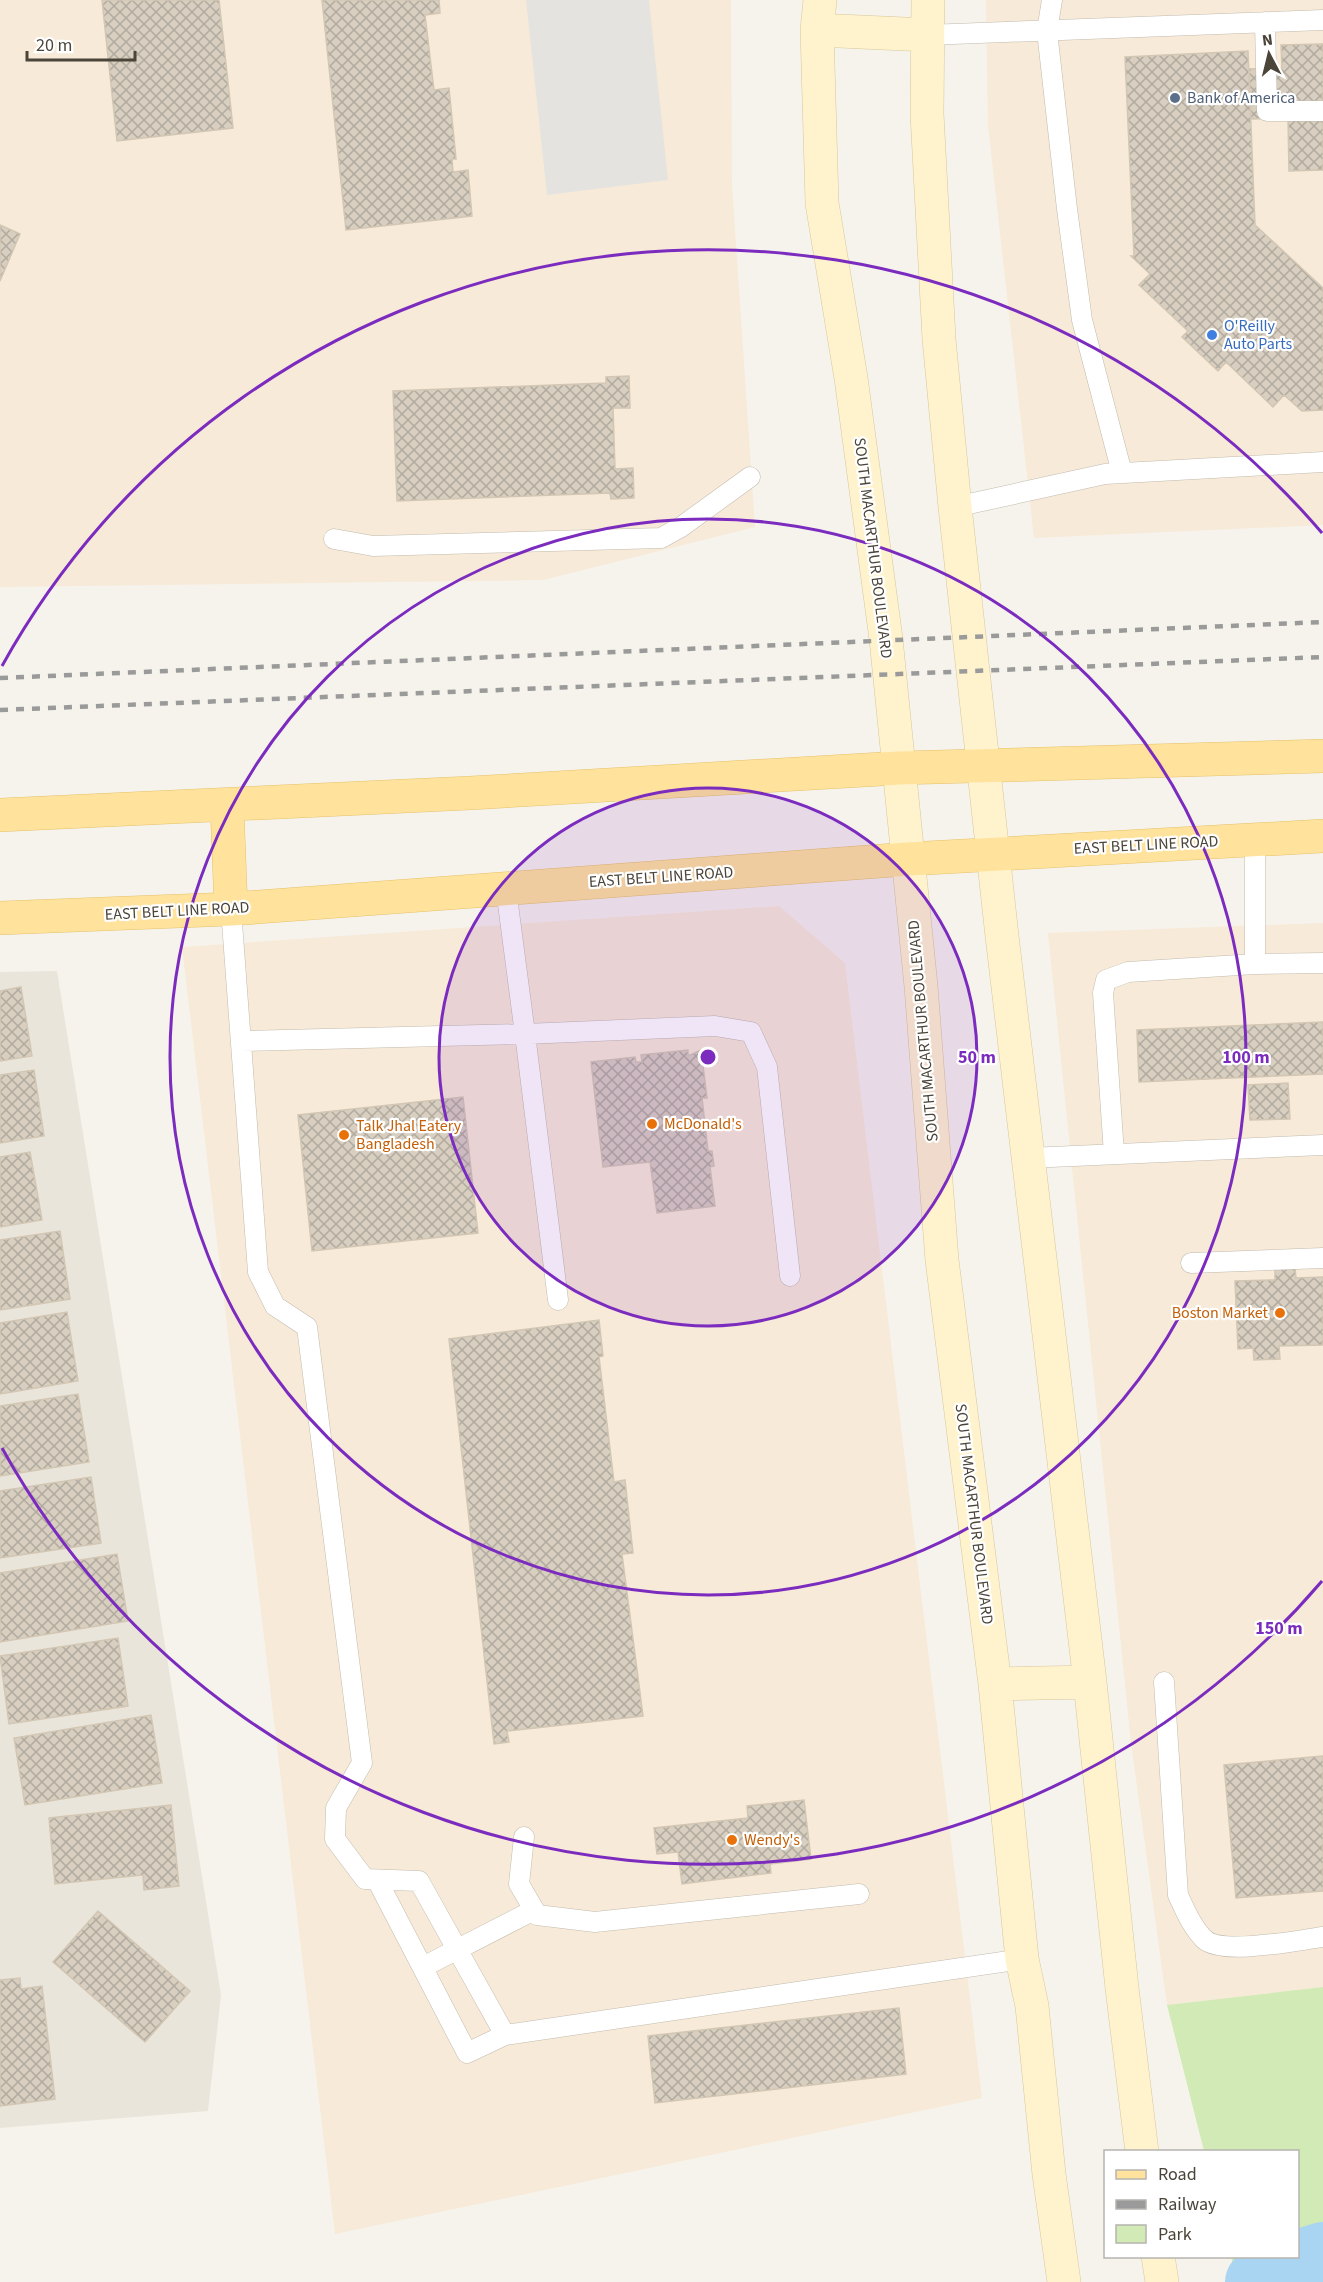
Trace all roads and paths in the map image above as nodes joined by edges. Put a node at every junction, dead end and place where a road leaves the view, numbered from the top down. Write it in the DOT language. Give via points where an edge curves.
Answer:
graph roads {
  1 [pos="928,0"];
  2 [pos="1052,0"];
  3 [pos="818,15"];
  4 [pos="1323,20"];
  5 [pos="1265,22"];
  6 [pos="1047,31"];
  7 [pos="927,35"];
  8 [pos="1323,111"];
  9 [pos="1323,462"];
  10 [pos="1114,474"];
  11 [pos="750,477"];
  12 [pos="955,507"];
  13 [pos="334,539"];
  14 [pos="1323,756"];
  15 [pos="983,767"];
  16 [pos="899,768"];
  17 [pos="227,806"];
  18 [pos="0,815"];
  19 [pos="1323,836"];
  20 [pos="1255,839"];
  21 [pos="993,855"];
  22 [pos="908,859"];
  23 [pos="506,889"];
  24 [pos="231,909"];
  25 [pos="0,918"];
  26 [pos="1323,963"];
  27 [pos="1255,964"];
  28 [pos="525,1034"];
  29 [pos="241,1041"];
  30 [pos="1323,1145"];
  31 [pos="1114,1154"];
  32 [pos="1028,1158"];
  33 [pos="1323,1258"];
  34 [pos="1191,1263"];
  35 [pos="790,1276"];
  36 [pos="558,1300"];
  37 [pos="1090,1682"];
  38 [pos="1164,1682"];
  39 [pos="995,1684"];
  40 [pos="524,1837"];
  41 [pos="377,1880"];
  42 [pos="859,1894"];
  43 [pos="534,1910"];
  44 [pos="1323,1937"];
  45 [pos="458,1949"];
  46 [pos="1022,1959"];
  47 [pos="423,1966"];
  48 [pos="506,2035"];
  49 [pos="1142,2150"];
  50 [pos="1158,2258"];
  51 [pos="1064,2282"];
  52 [pos="1162,2282"];
  1 -- 7 [label="main road"];
  2 -- 6 [label="lane"];
  3 -- 7 [label="main road"];
  3 -- 16 [label="main road, SOUTH MACARTHUR BOULEVARD" via="822,203 864,473"];
  4 -- 5 [label="lane"];
  5 -- 6 [label="lane"];
  5 -- 8 [label="lane" via="1267,111"];
  6 -- 7 [label="lane"];
  6 -- 10 [label="lane" via="1082,320"];
  7 -- 12 [label="main road" via="927,114 939,339"];
  9 -- 10 [label="lane"];
  10 -- 12 [label="lane"];
  11 -- 13 [label="lane" via="662,538 373,546"];
  12 -- 15 [label="main road"];
  14 -- 15 [label="main road"];
  15 -- 16 [label="main road"];
  15 -- 21 [label="main road"];
  16 -- 17 [label="main road"];
  16 -- 22 [label="main road, SOUTH MACARTHUR BOULEVARD"];
  17 -- 18 [label="main road"];
  17 -- 24 [label="main road"];
  19 -- 20 [label="main road, EAST BELT LINE ROAD"];
  20 -- 21 [label="main road, EAST BELT LINE ROAD"];
  20 -- 27 [label="lane"];
  21 -- 22 [label="main road, EAST BELT LINE ROAD"];
  21 -- 32 [label="main road"];
  22 -- 23 [label="main road, EAST BELT LINE ROAD"];
  22 -- 39 [label="main road, SOUTH MACARTHUR BOULEVARD" via="942,1260"];
  23 -- 24 [label="main road, EAST BELT LINE ROAD"];
  23 -- 28 [label="lane"];
  24 -- 25 [label="main road, EAST BELT LINE ROAD"];
  24 -- 29 [label="lane"];
  26 -- 27 [label="lane"];
  27 -- 31 [label="lane" via="1128,972 1106,980 1103,993"];
  28 -- 29 [label="lane"];
  28 -- 35 [label="lane" via="715,1026 752,1032 768,1067"];
  28 -- 36 [label="lane"];
  29 -- 41 [label="lane" via="258,1272 275,1306 308,1327 362,1764 336,1808 335,1839 365,1879"];
  30 -- 31 [label="lane"];
  31 -- 32 [label="lane"];
  32 -- 37 [label="main road"];
  33 -- 34 [label="lane"];
  37 -- 39 [label="main road"];
  37 -- 49 [label="main road"];
  38 -- 44 [label="lane" via="1178,1895 1190,1920 1205,1941 1234,1948"];
  39 -- 46 [label="main road, SOUTH MACARTHUR BOULEVARD"];
  40 -- 43 [label="lane" via="519,1884"];
  41 -- 45 [label="lane" via="419,1881"];
  41 -- 47 [label="lane"];
  42 -- 43 [label="lane" via="595,1923 537,1915"];
  43 -- 45 [label="lane"];
  45 -- 47 [label="lane"];
  45 -- 48 [label="lane"];
  46 -- 48 [label="lane"];
  46 -- 51 [label="main road, SOUTH MACARTHUR BOULEVARD" via="1032,2006"];
  47 -- 48 [label="lane" via="467,2053"];
  50 -- 52 [label="main road"];
}
